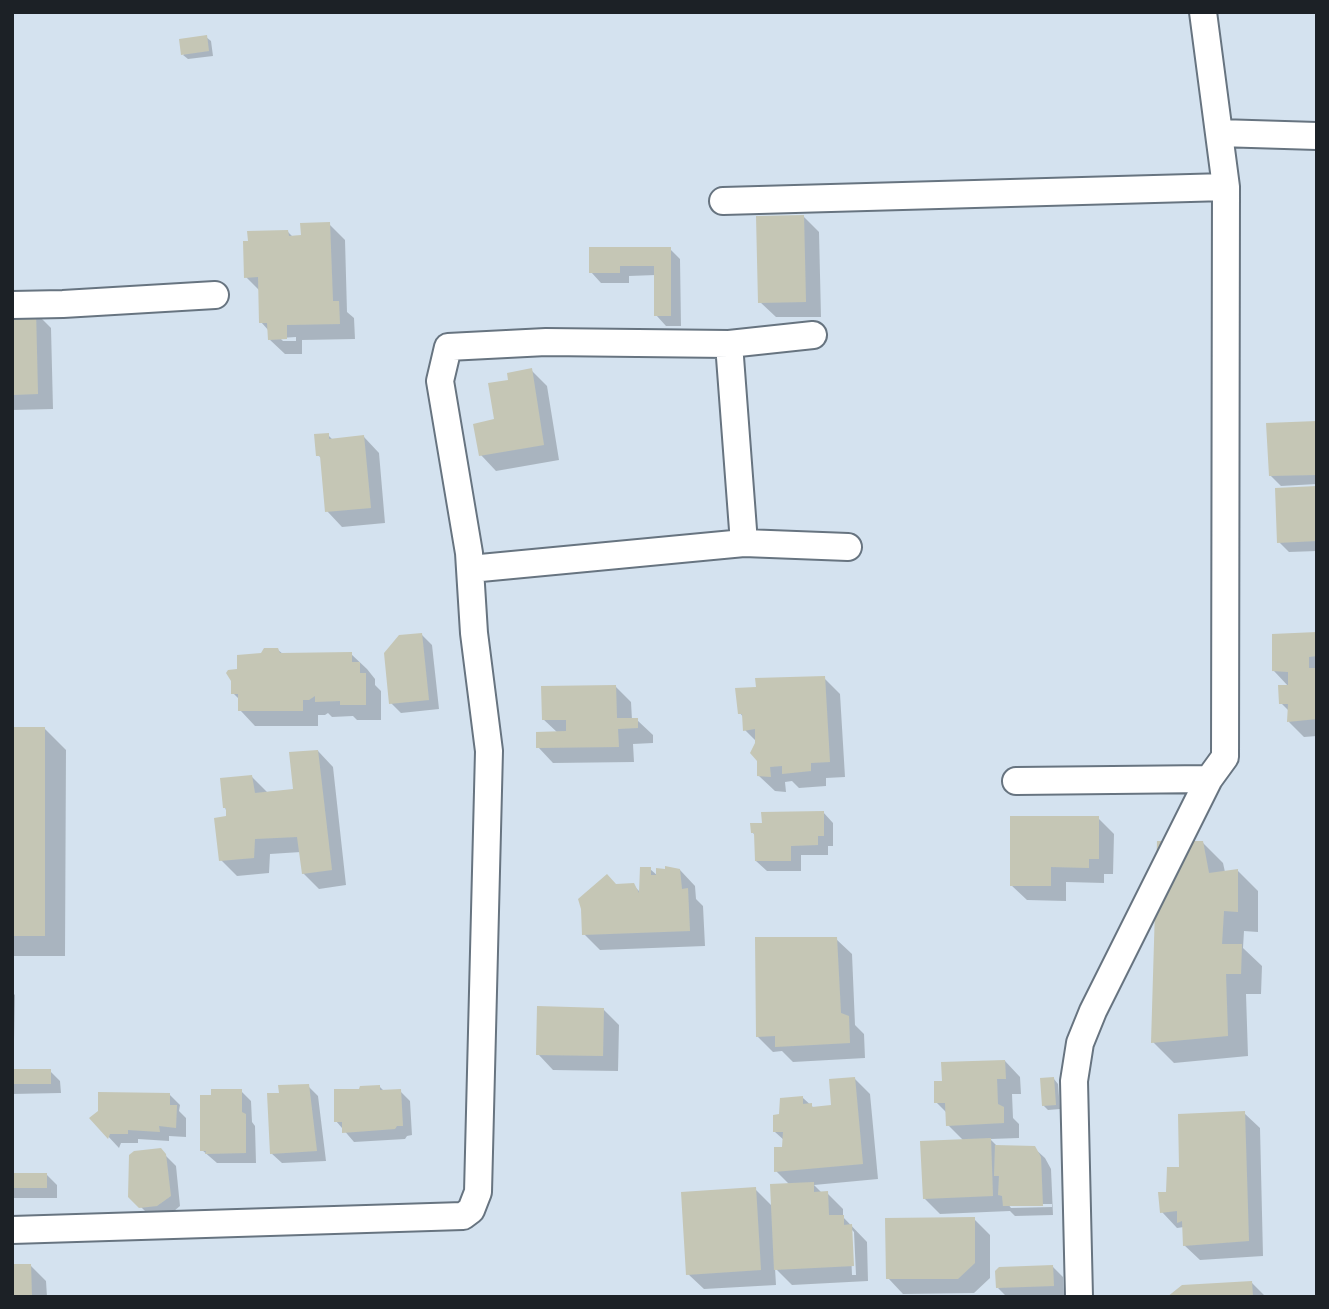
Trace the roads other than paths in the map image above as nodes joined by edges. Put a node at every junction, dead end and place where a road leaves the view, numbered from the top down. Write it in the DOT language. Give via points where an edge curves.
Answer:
graph roads {
  1 [pos="1203,12"];
  2 [pos="1219,133"];
  3 [pos="1317,136"];
  4 [pos="1226,187"];
  5 [pos="723,201"];
  6 [pos="215,295"];
  7 [pos="12,305"];
  8 [pos="813,335"];
  9 [pos="729,344"];
  10 [pos="744,543"];
  11 [pos="848,547"];
  12 [pos="470,569"];
  13 [pos="1209,779"];
  14 [pos="1016,781"];
  15 [pos="12,1230"];
  16 [pos="1079,1297"];
  1 -- 2 [label="street"];
  2 -- 3 [label="street"];
  2 -- 4 [label="street"];
  4 -- 5 [label="street"];
  4 -- 13 [label="street" via="1225,757"];
  6 -- 7 [label="street"];
  8 -- 9 [label="street"];
  9 -- 10 [label="street"];
  9 -- 12 [label="street" via="546,342 448,347 440,381"];
  10 -- 11 [label="street"];
  10 -- 12 [label="street"];
  12 -- 15 [label="street" via="489,751 478,1192 471,1210 463,1216"];
  13 -- 14 [label="street"];
  13 -- 16 [label="street" via="1080,1043 1074,1080"];
}
